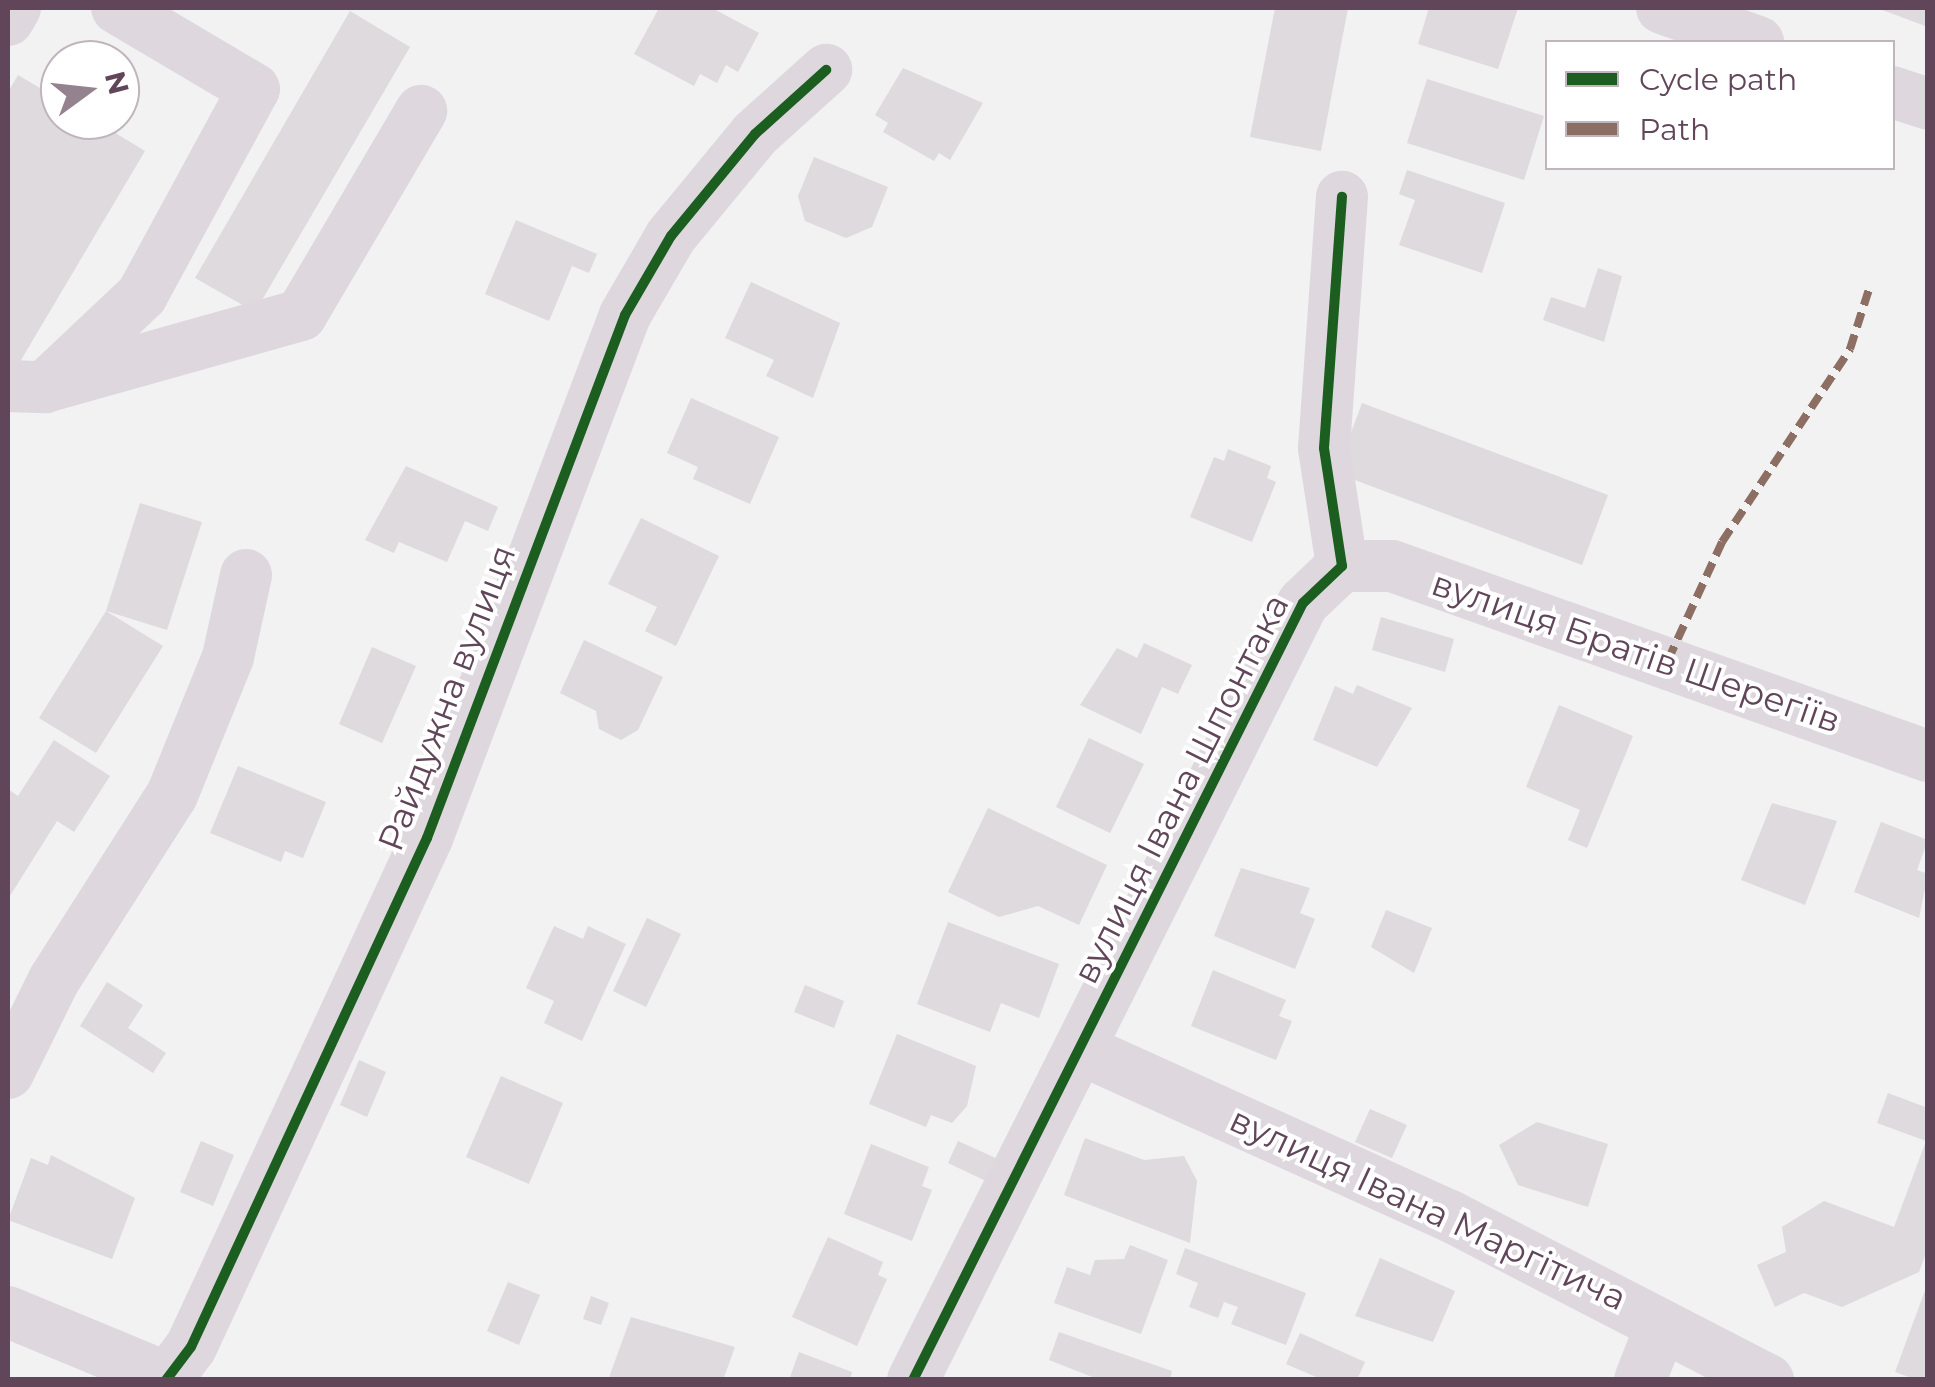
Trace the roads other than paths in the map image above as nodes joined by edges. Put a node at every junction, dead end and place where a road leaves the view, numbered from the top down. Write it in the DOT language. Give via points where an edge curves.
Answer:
graph roads {
  1 [pos="15,8"];
  2 [pos="118,8"];
  3 [pos="1662,8"];
  4 [pos="8,20"];
  5 [pos="1752,40"];
  6 [pos="826,70"];
  7 [pos="1895,93"];
  8 [pos="1928,104"];
  9 [pos="421,111"];
  10 [pos="1342,196"];
  11 [pos="26,387"];
  12 [pos="1342,566"];
  13 [pos="246,576"];
  14 [pos="1928,756"];
  15 [pos="1080,1049"];
  16 [pos="8,1073"];
  17 [pos="8,1312"];
  18 [pos="1660,1329"];
  19 [pos="168,1379"];
  20 [pos="913,1380"];
  21 [pos="1640,1380"];
  22 [pos="1768,1380"];
  1 -- 4 [label="street"];
  2 -- 11 [label="street" via="254,88 142,295"];
  3 -- 5 [label="street"];
  6 -- 19 [label="street, Райдужна вулиця" via="755,134 671,236 625,315 427,838 191,1347"];
  7 -- 8 [label="street"];
  9 -- 11 [label="street" via="301,315"];
  10 -- 12 [label="street" via="1324,448"];
  12 -- 14 [label="street, вулиця Братів Шерегіїв" via="1392,566"];
  12 -- 15 [label="street, вулиця Івана Шпонтака" via="1303,603"];
  13 -- 16 [label="street" via="228,657 172,796 54,980"];
  15 -- 18 [label="street, вулиця Івана Маргітича" via="1639,1307"];
  15 -- 20 [label="street, вулиця Івана Шпонтака"];
  17 -- 19 [label="street"];
  18 -- 21 [label="street"];
  18 -- 22 [label="street, вулиця Івана Маргітича"];
}
